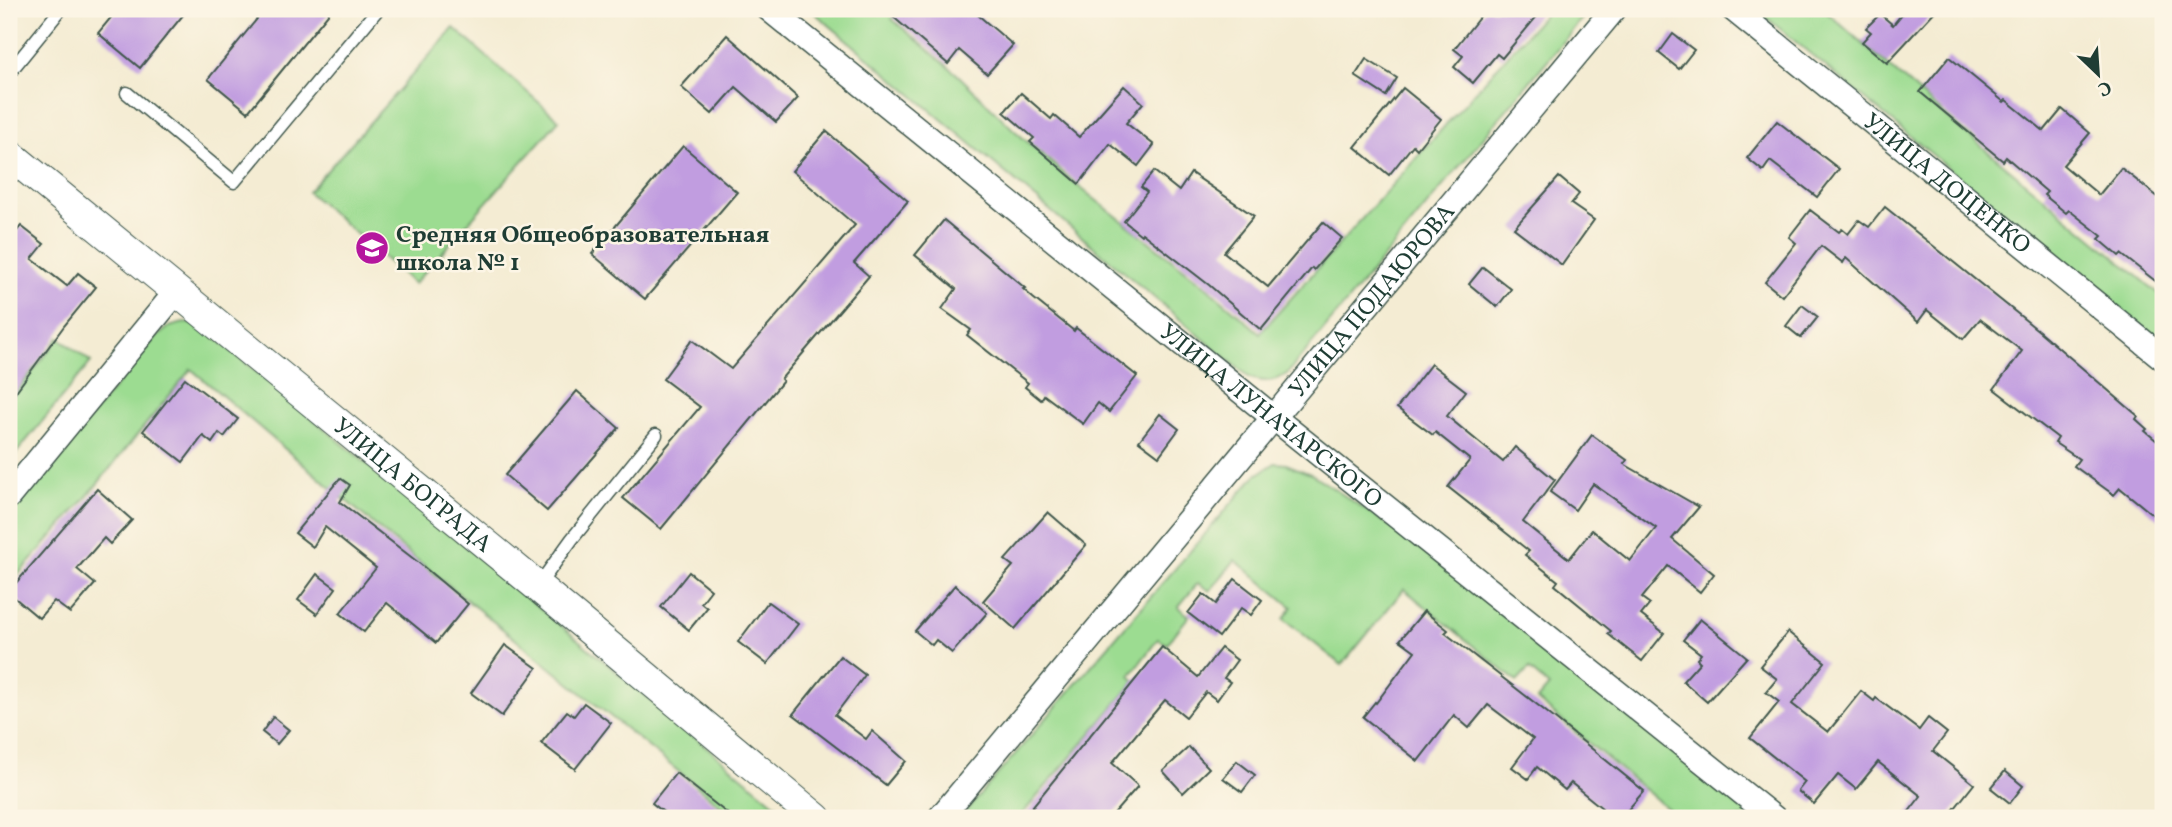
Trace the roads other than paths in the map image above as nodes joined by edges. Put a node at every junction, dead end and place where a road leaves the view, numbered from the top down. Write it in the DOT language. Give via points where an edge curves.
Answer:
graph roads {
  1 [pos="61,9"];
  2 [pos="378,9"];
  3 [pos="769,9"];
  4 [pos="1614,9"];
  5 [pos="1733,9"];
  6 [pos="9,73"];
  7 [pos="127,93"];
  8 [pos="9,154"];
  9 [pos="177,290"];
  10 [pos="2163,358"];
  11 [pos="1273,417"];
  12 [pos="656,435"];
  13 [pos="9,496"];
  14 [pos="537,586"];
  15 [pos="816,818"];
  16 [pos="940,818"];
  17 [pos="1774,818"];
  1 -- 6 [label="lane"];
  2 -- 7 [label="lane" via="234,182"];
  3 -- 11 [label="street, УЛИЦА ЛУНАЧАРСКОГО"];
  4 -- 11 [label="street, УЛИЦА ПОДАЮРОВА"];
  5 -- 10 [label="street, УЛИЦА ДОЦЕНКО"];
  8 -- 9 [label="street, УЛИЦА БОГРАДА"];
  9 -- 13 [label="street"];
  9 -- 14 [label="street, УЛИЦА БОГРАДА"];
  11 -- 16 [label="street, УЛИЦА ПОДАЮРОВА"];
  11 -- 17 [label="street, УЛИЦА ЛУНАЧАРСКОГО"];
  12 -- 14 [label="lane"];
  14 -- 15 [label="street, УЛИЦА БОГРАДА"];
}
